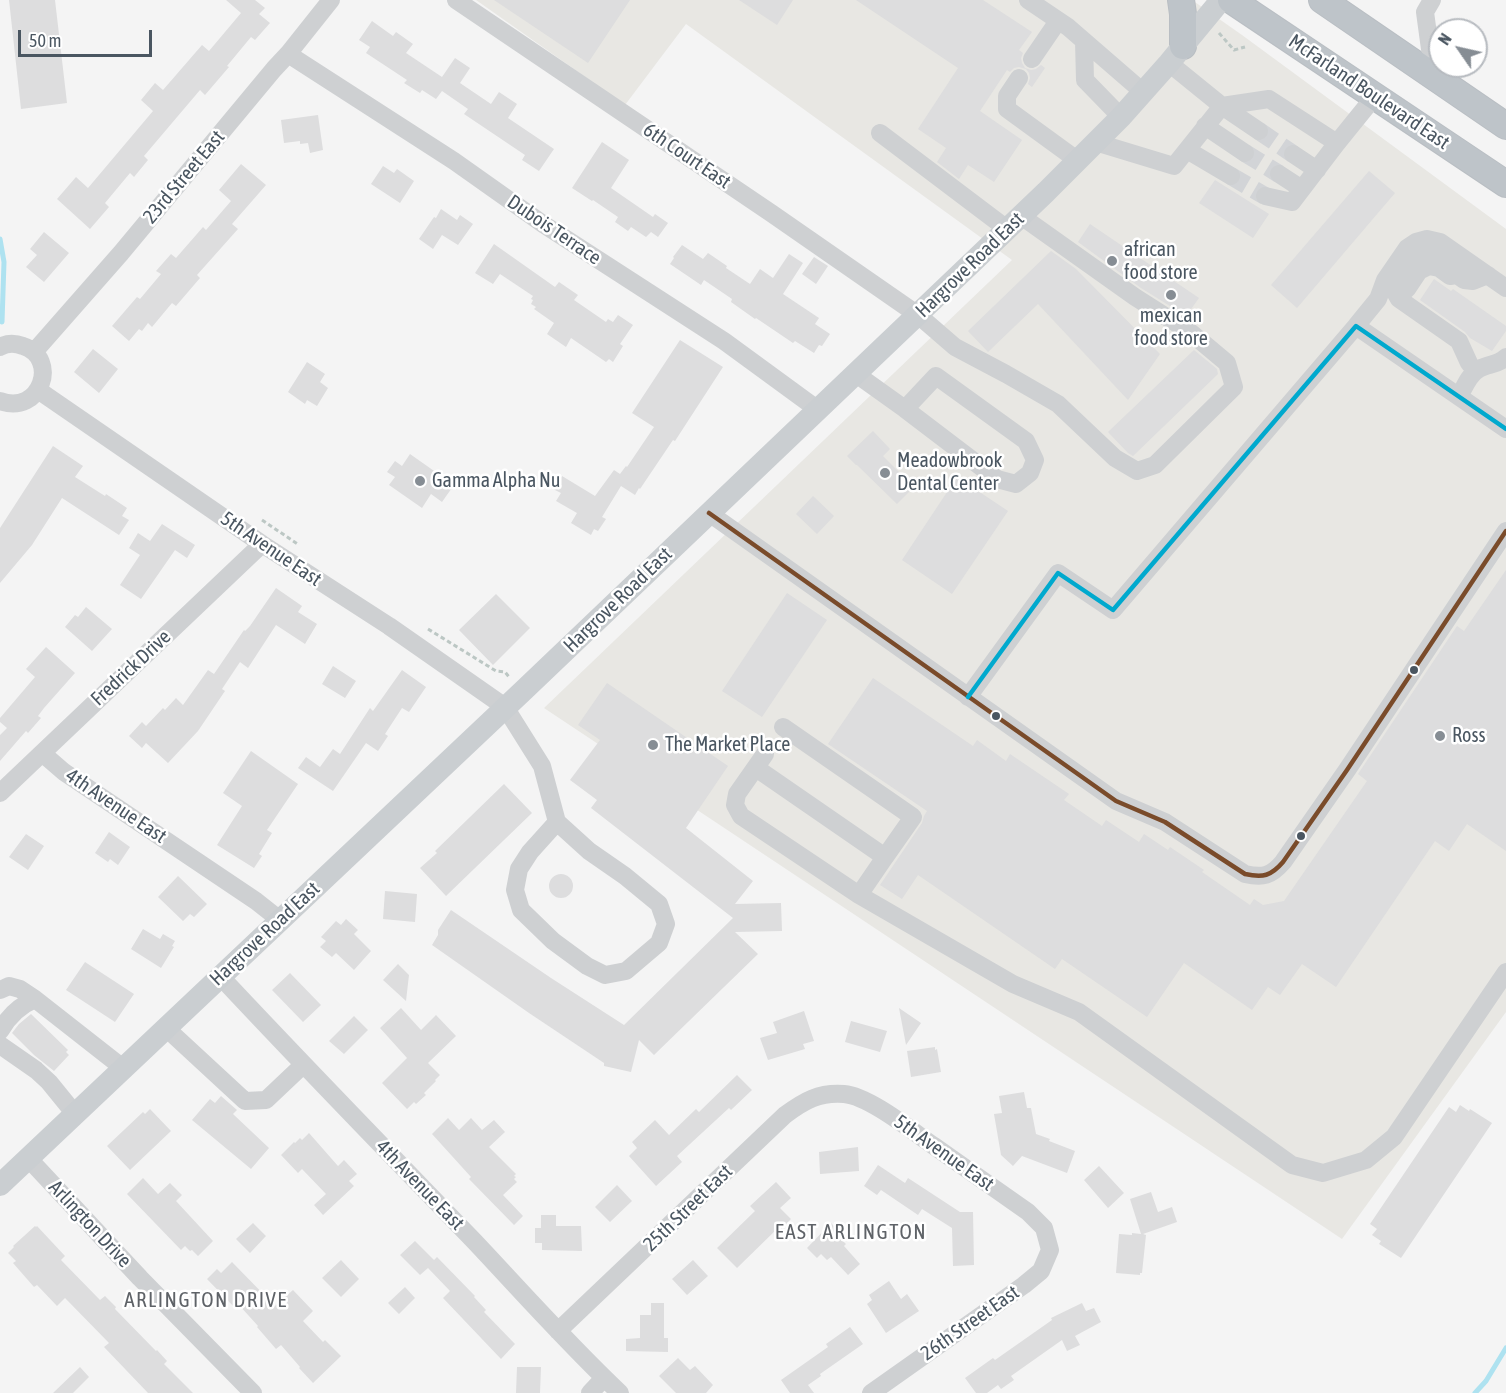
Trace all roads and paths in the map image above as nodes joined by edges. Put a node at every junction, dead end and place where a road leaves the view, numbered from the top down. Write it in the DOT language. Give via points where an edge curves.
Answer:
graph roads {
  1 [pos="331,0"];
  2 [pos="456,0"];
  3 [pos="1028,0"];
  4 [pos="1181,0"];
  5 [pos="1221,0"];
  6 [pos="1231,0"];
  7 [pos="1432,0"];
  8 [pos="1331,4"];
  9 [pos="1058,21"];
  10 [pos="1084,41"];
  11 [pos="288,54"];
  12 [pos="1176,55"];
  13 [pos="1032,59"];
  14 [pos="1019,78"];
  15 [pos="1451,88"];
  16 [pos="1143,92"];
  17 [pos="1375,96"];
  18 [pos="1222,106"];
  19 [pos="1121,117"];
  20 [pos="1205,126"];
  21 [pos="1506,126"];
  22 [pos="1259,131"];
  23 [pos="880,133"];
  24 [pos="1095,142"];
  25 [pos="1336,143"];
  26 [pos="1187,150"];
  27 [pos="1245,153"];
  28 [pos="1293,154"];
  29 [pos="1077,160"];
  30 [pos="1317,170"];
  31 [pos="1279,174"];
  32 [pos="1231,176"];
  33 [pos="1506,184"];
  34 [pos="1302,189"];
  35 [pos="1265,196"];
  36 [pos="1014,223"];
  37 [pos="1488,275"];
  38 [pos="1506,288"];
  39 [pos="1378,299"];
  40 [pos="918,315"];
  41 [pos="1356,326"];
  42 [pos="0,347"];
  43 [pos="34,352"];
  44 [pos="1506,357"];
  45 [pos="1473,366"];
  46 [pos="856,374"];
  47 [pos="38,390"];
  48 [pos="1459,397"];
  49 [pos="0,401"];
  50 [pos="817,409"];
  51 [pos="905,409"];
  52 [pos="1506,429"];
  53 [pos="709,513"];
  54 [pos="262,520"];
  55 [pos="1506,531"];
  56 [pos="262,544"];
  57 [pos="302,547"];
  58 [pos="421,625"];
  59 [pos="524,690"];
  60 [pos="968,697"];
  61 [pos="505,707"];
  62 [pos="783,727"];
  63 [pos="42,753"];
  64 [pos="0,793"];
  65 [pos="557,822"];
  66 [pos="885,857"];
  67 [pos="859,895"];
  68 [pos="280,920"];
  69 [pos="1506,972"];
  70 [pos="220,976"];
  71 [pos="0,990"];
  72 [pos="35,999"];
  73 [pos="166,1028"];
  74 [pos="0,1031"];
  75 [pos="0,1045"];
  76 [pos="303,1065"];
  77 [pos="123,1068"];
  78 [pos="824,1094"];
  79 [pos="75,1114"];
  80 [pos="28,1158"];
  81 [pos="0,1185"];
  82 [pos="1047,1239"];
  83 [pos="558,1331"];
  84 [pos="604,1378"];
  85 [pos="253,1393"];
  86 [pos="590,1393"];
  87 [pos="620,1393"];
  88 [pos="871,1393"];
  1 -- 11 [label="street, 23rd Street East"];
  2 -- 40 [label="street, 6th Court East"];
  3 -- 9 [label="street"];
  4 -- 12 [label="highway" via="1183,14"];
  5 -- 12 [label="main road, Hargrove Road East"];
  6 -- 17 [label="highway, McFarland Boulevard East"];
  7 -- 15 [label="street" via="1425,12 1430,49"];
  8 -- 15 [label="highway"];
  9 -- 10 [label="street"];
  9 -- 13 [label="street"];
  10 -- 16 [label="street"];
  10 -- 19 [label="street" via="1085,80"];
  11 -- 43 [label="street, 23rd Street East"];
  11 -- 50 [label="street, Dubois Terrace" via="724,341"];
  12 -- 16 [label="main road, Hargrove Road East"];
  12 -- 18 [label="street"];
  14 -- 29 [label="street" via="1007,96 1007,109"];
  15 -- 21 [label="highway"];
  16 -- 19 [label="main road, Hargrove Road East"];
  17 -- 25 [label="street"];
  17 -- 33 [label="highway, McFarland Boulevard East"];
  18 -- 20 [label="street"];
  18 -- 22 [label="street"];
  18 -- 25 [label="street" via="1269,99"];
  19 -- 24 [label="main road, Hargrove Road East"];
  20 -- 26 [label="street"];
  20 -- 27 [label="street"];
  23 -- 36 [label="street"];
  24 -- 26 [label="street" via="1174,166"];
  24 -- 29 [label="main road, Hargrove Road East"];
  25 -- 30 [label="street"];
  26 -- 32 [label="street"];
  28 -- 30 [label="street"];
  29 -- 36 [label="main road, Hargrove Road East"];
  30 -- 34 [label="street"];
  31 -- 34 [label="street"];
  34 -- 35 [label="street" via="1292,202"];
  36 -- 40 [label="main road, Hargrove Road East"];
  36 -- 40 [label="street, 6th Court East" via="1191,332 1227,363 1234,387 1155,465 1137,471 1115,458 1058,404 955,347"];
  37 -- 38 [label="street"];
  37 -- 39 [label="street" via="1440,242 1427,239 1407,248 1385,280"];
  37 -- 45 [label="street" via="1464,280 1429,266 1419,271 1407,288 1408,306 1458,341"];
  39 -- 41 [label="street"];
  39 -- 45 [label="street"];
  40 -- 46 [label="main road, Hargrove Road East"];
  41 -- 48 [label="street"];
  41 -- 60 [label="street" via="1113,610 1058,573"];
  42 -- 43 [label="street" via="16,344"];
  43 -- 47 [label="street" via="43,371"];
  44 -- 45 [label="street" via="1501,362"];
  45 -- 48 [label="street"];
  46 -- 50 [label="main road, Hargrove Road East"];
  46 -- 51 [label="street"];
  47 -- 49 [label="street" via="20,404"];
  47 -- 56 [label="street, 5th Avenue East"];
  48 -- 52 [label="street"];
  50 -- 53 [label="main road, Hargrove Road East"];
  51 -- 51 [label="street" via="997,478 1016,484 1030,473 1035,460 1026,441 936,376"];
  53 -- 59 [label="main road, Hargrove Road East"];
  53 -- 60 [label="street"];
  54 -- 57 [label="path"];
  55 -- 60 [label="street" via="1347,770 1283,862 1269,874 1245,874 1165,822 1116,801"];
  56 -- 61 [label="street, 5th Avenue East"];
  56 -- 63 [label="street, Fredrick Drive"];
  58 -- 59 [label="path" via="495,671 505,672"];
  59 -- 61 [label="main road, Hargrove Road East"];
  61 -- 65 [label="street" via="542,766"];
  61 -- 68 [label="main road, Hargrove Road East"];
  62 -- 66 [label="street" via="913,817"];
  63 -- 64 [label="street, Fredrick Drive"];
  63 -- 68 [label="street, 4th Avenue East"];
  65 -- 65 [label="street" via="519,869 515,890 521,910 587,966 606,975 626,971 659,943 666,924 659,904"];
  66 -- 67 [label="street"];
  66 -- 67 [label="street" via="760,761 737,794 735,806 741,816"];
  67 -- 69 [label="street" via="1013,984 1079,1012 1292,1165 1323,1173 1366,1160 1394,1137"];
  68 -- 70 [label="main road, Hargrove Road East"];
  70 -- 73 [label="main road, Hargrove Road East"];
  70 -- 76 [label="street, 4th Avenue East"];
  71 -- 72 [label="street" via="9,986"];
  72 -- 74 [label="street" via="18,1009"];
  72 -- 77 [label="street"];
  73 -- 76 [label="street" via="245,1101 266,1100"];
  73 -- 77 [label="main road, Hargrove Road East"];
  75 -- 79 [label="street" via="36,1070"];
  76 -- 83 [label="street, 4th Avenue East"];
  77 -- 79 [label="main road, Hargrove Road East"];
  78 -- 82 [label="street, 5th Avenue East" via="846,1094 867,1101 904,1125 1028,1212 1044,1228"];
  78 -- 83 [label="street, 25th Street East" via="785,1115"];
  79 -- 80 [label="main road, Hargrove Road East"];
  80 -- 81 [label="main road, Hargrove Road East"];
  80 -- 85 [label="street, Arlington Drive"];
  82 -- 88 [label="street, 26th Street East" via="1050,1251 1041,1271"];
  83 -- 84 [label="street, 4th Avenue East"];
  84 -- 86 [label="street"];
  84 -- 87 [label="street, 4th Avenue East"];
}
